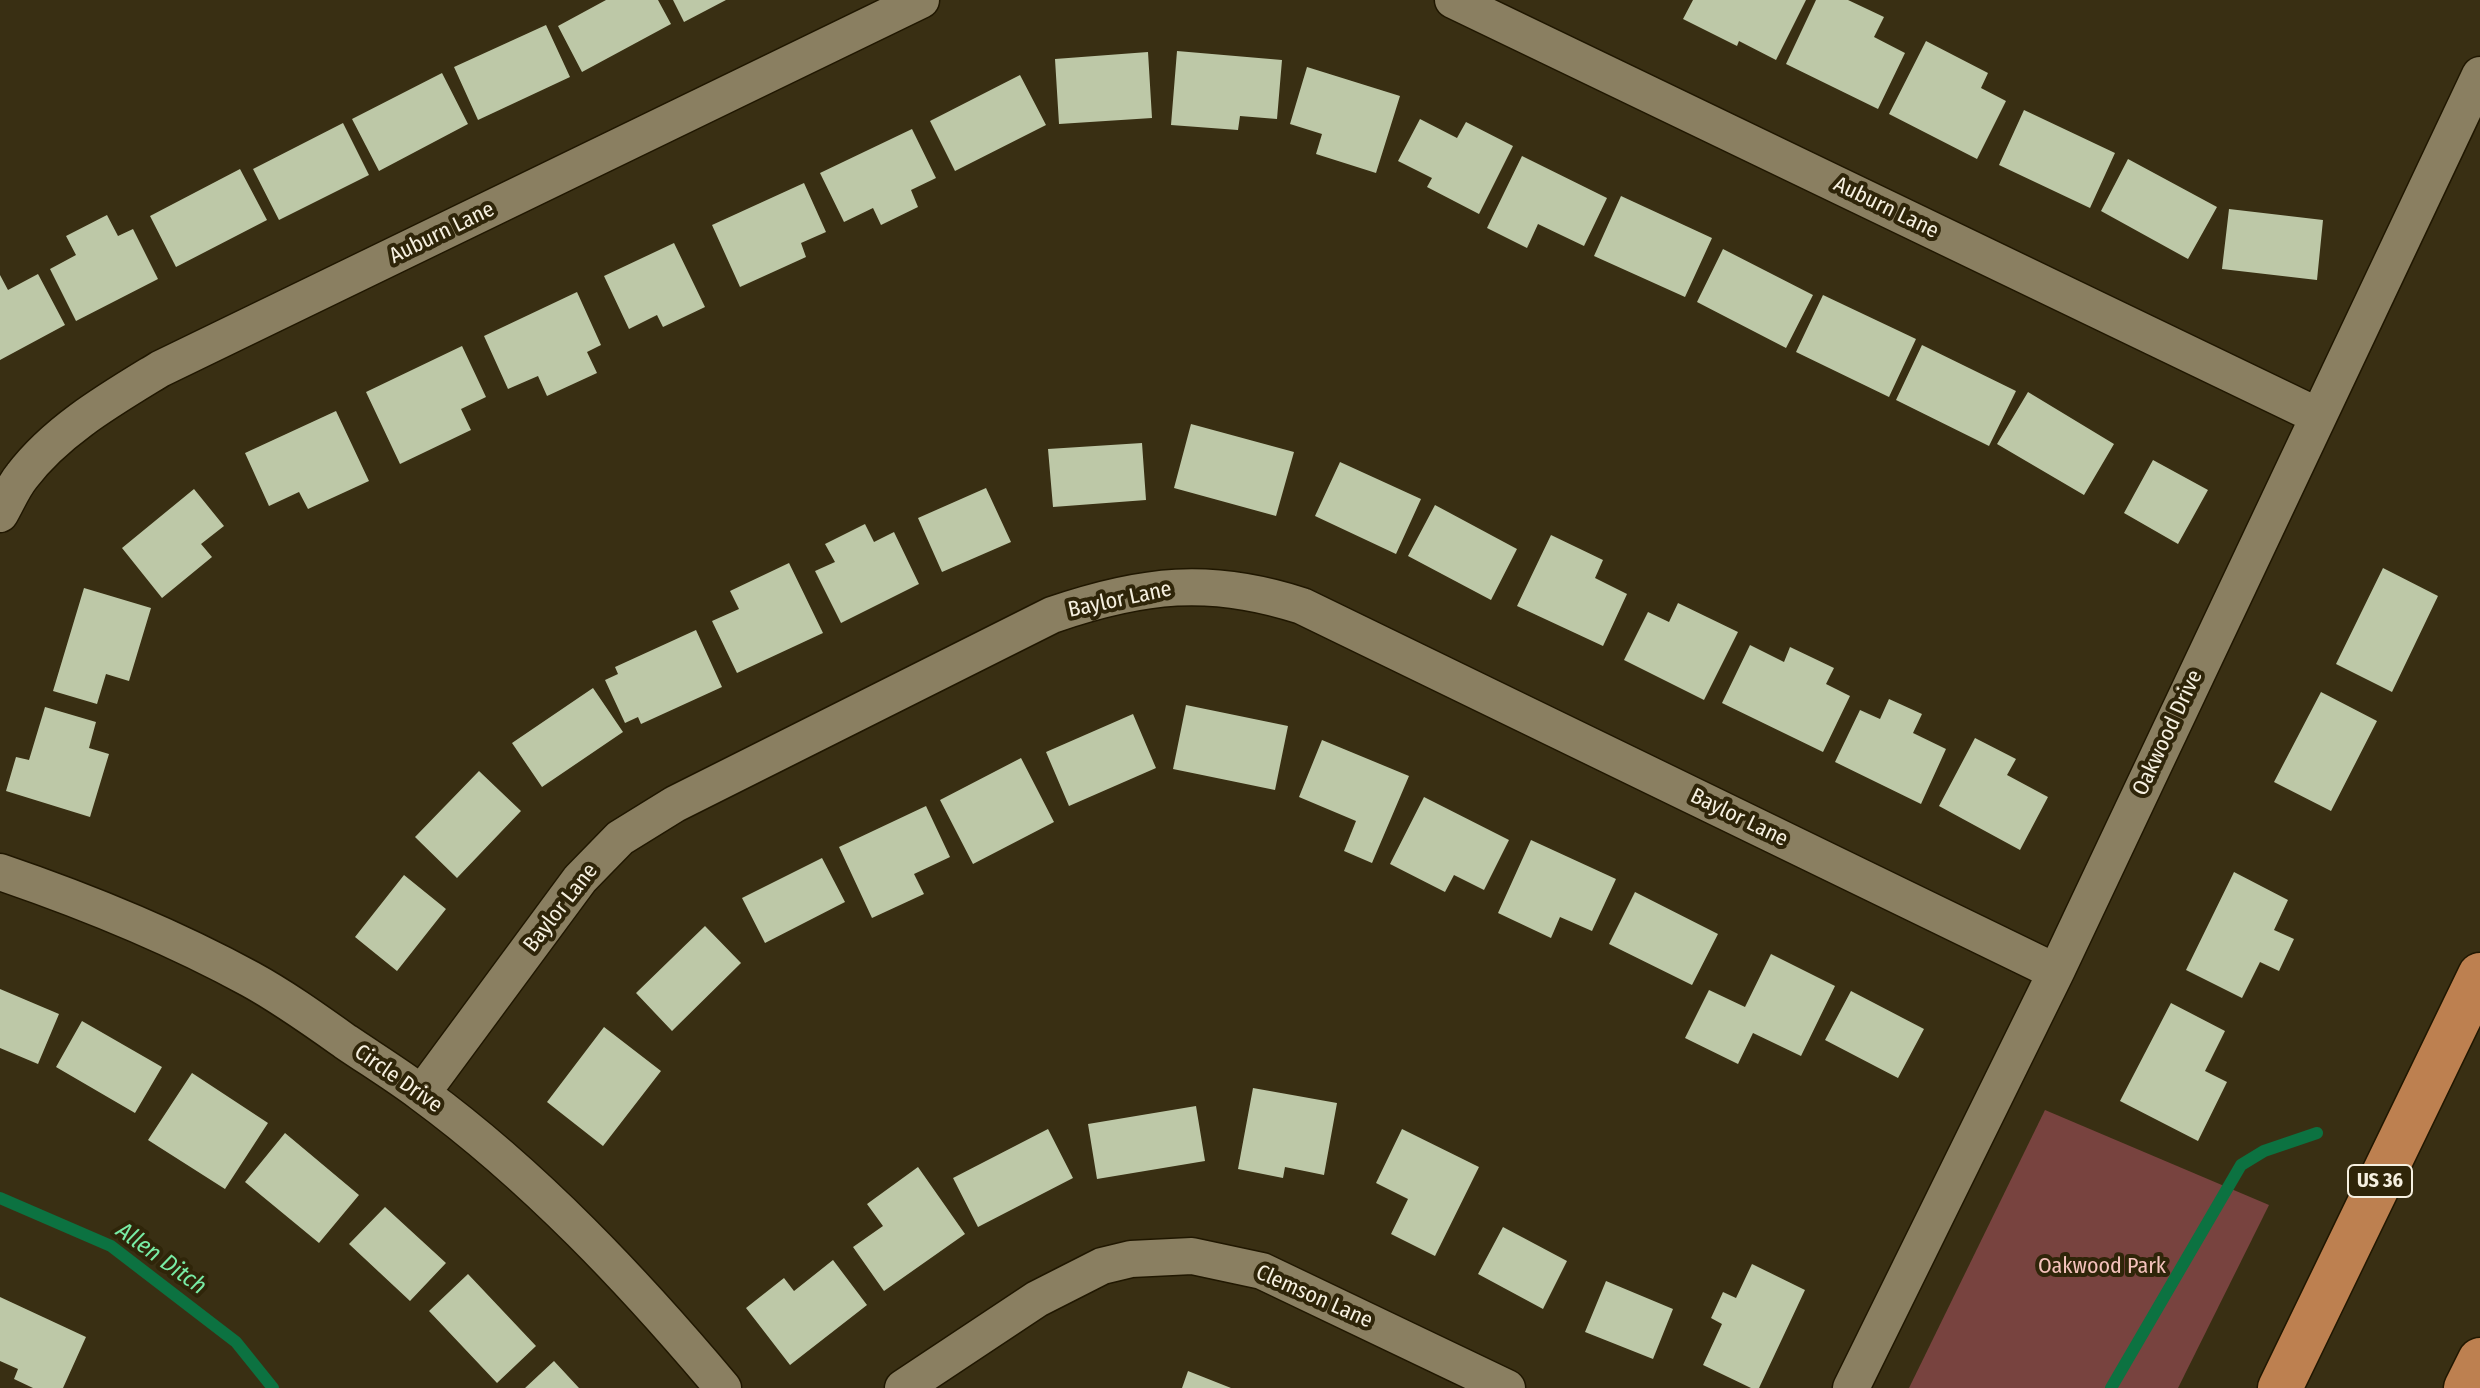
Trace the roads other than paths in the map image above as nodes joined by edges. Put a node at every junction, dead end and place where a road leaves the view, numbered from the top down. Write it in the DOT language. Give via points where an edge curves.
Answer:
graph roads {
  1 [pos="921,0"];
  2 [pos="1453,0"];
  3 [pos="2480,75"];
  4 [pos="2318,416"];
  5 [pos="0,514"];
  6 [pos="0,872"];
  7 [pos="2056,972"];
  8 [pos="2480,975"];
  9 [pos="422,1093"];
  10 [pos="2480,1360"];
  11 [pos="723,1388"];
  12 [pos="903,1388"];
  13 [pos="1507,1388"];
  14 [pos="1851,1388"];
  15 [pos="2280,1388"];
  16 [pos="2466,1388"];
  1 -- 5 [label="street, Auburn Lane" via="160,369 51,444 21,477"];
  2 -- 4 [label="street, Auburn Lane"];
  3 -- 4 [label="street, Oakwood Drive"];
  4 -- 7 [label="street, Oakwood Drive"];
  6 -- 9 [label="street, Circle Drive" via="250,979"];
  7 -- 9 [label="street, Baylor Lane" via="1302,606 1267,594 1195,585 1155,588 1052,615 675,804 620,838 580,879"];
  7 -- 14 [label="street, Oakwood Drive"];
  8 -- 15 [label="highway, US 36"];
  9 -- 11 [label="street, Circle Drive" via="563,1214 677,1332"];
  10 -- 16 [label="highway"];
  12 -- 13 [label="street, Clemson Lane" via="1037,1299 1102,1266 1192,1256 1262,1271"];
}
